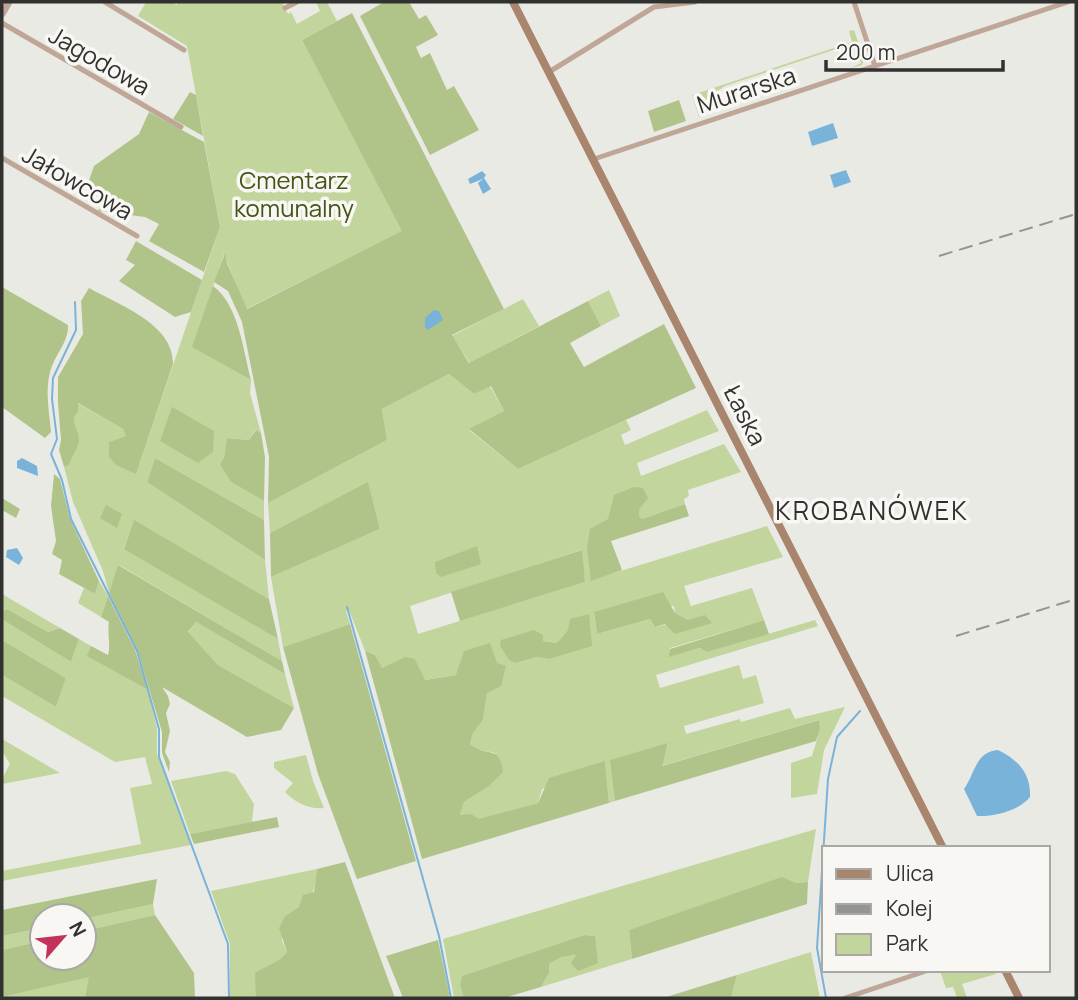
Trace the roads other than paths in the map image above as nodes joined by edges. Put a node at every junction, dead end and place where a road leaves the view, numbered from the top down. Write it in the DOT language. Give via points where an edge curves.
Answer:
graph roads {
  1 [pos="9,2"];
  2 [pos="105,2"];
  3 [pos="297,2"];
  4 [pos="513,2"];
  5 [pos="695,2"];
  6 [pos="854,2"];
  7 [pos="1068,2"];
  8 [pos="285,8"];
  9 [pos="2,14"];
  10 [pos="2,23"];
  11 [pos="184,50"];
  12 [pos="876,66"];
  13 [pos="549,72"];
  14 [pos="180,127"];
  15 [pos="2,158"];
  16 [pos="594,159"];
  17 [pos="137,236"];
  18 [pos="942,846"];
  19 [pos="923,972"];
  20 [pos="1006,972"];
  21 [pos="845,998"];
  22 [pos="1019,998"];
  1 -- 9 [label="street"];
  2 -- 11 [label="street"];
  3 -- 8 [label="street"];
  4 -- 13 [label="main road, Łaska"];
  5 -- 13 [label="street" via="654,7"];
  6 -- 12 [label="street"];
  7 -- 12 [label="street, Murarska"];
  10 -- 14 [label="street, Jagodowa"];
  12 -- 16 [label="street, Murarska"];
  13 -- 16 [label="main road, Łaska"];
  15 -- 17 [label="street, Jałowcowa"];
  16 -- 18 [label="main road, Łaska"];
  19 -- 21 [label="street"];
  20 -- 22 [label="main road"];
}
